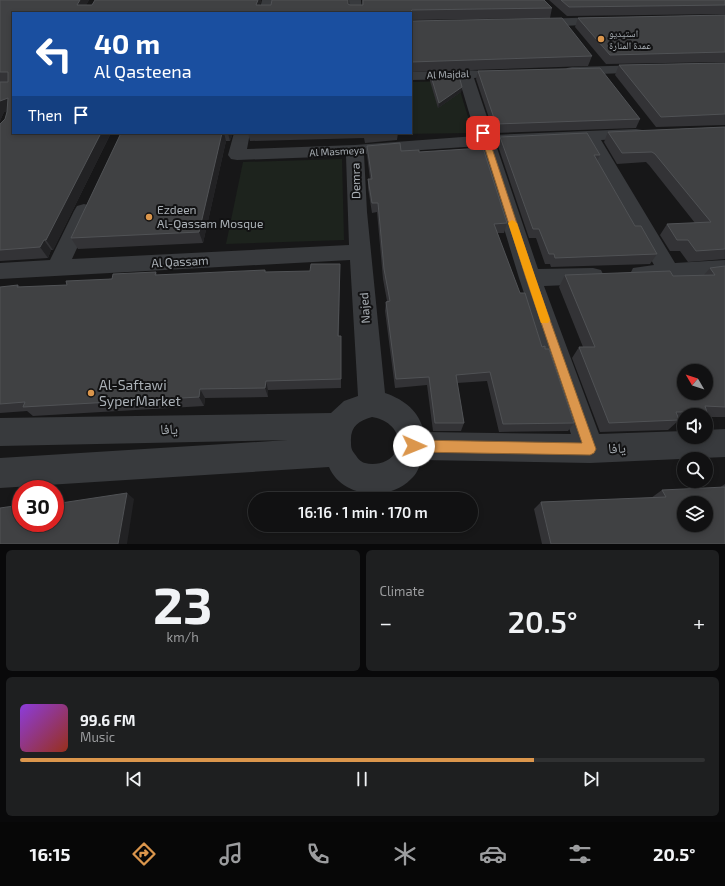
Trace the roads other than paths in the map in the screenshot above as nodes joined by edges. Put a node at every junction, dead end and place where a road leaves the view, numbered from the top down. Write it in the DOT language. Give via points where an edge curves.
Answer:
graph roads {
  1 [pos="268,0"];
  2 [pos="355,0"];
  3 [pos="552,11"];
  4 [pos="265,12"];
  5 [pos="356,12"];
  6 [pos="618,21"];
  7 [pos="563,22"];
  8 [pos="525,23"];
  9 [pos="572,34"];
  10 [pos="591,58"];
  11 [pos="663,68"];
  12 [pos="600,70"];
  13 [pos="561,71"];
  14 [pos="497,73"];
  15 [pos="465,74"];
  16 [pos="412,76"];
  17 [pos="610,82"];
  18 [pos="646,128"];
  19 [pos="242,134"];
  20 [pos="589,135"];
  21 [pos="484,137"];
  22 [pos="355,150"];
  23 [pos="91,197"];
  24 [pos="357,212"];
  25 [pos="361,252"];
  26 [pos="58,268"];
  27 [pos="725,268"];
  28 [pos="0,271"];
  29 [pos="670,273"];
  30 [pos="530,278"];
  31 [pos="372,404"];
  32 [pos="0,432"];
  33 [pos="337,439"];
  34 [pos="725,443"];
  35 [pos="414,446"];
  36 [pos="590,449"];
  37 [pos="0,473"];
  1 -- 4 [label="street"];
  2 -- 5 [label="street"];
  3 -- 7 [label="street"];
  6 -- 7 [label="street"];
  7 -- 8 [label="street"];
  7 -- 9 [label="street"];
  10 -- 12 [label="street"];
  11 -- 12 [label="street"];
  12 -- 13 [label="street"];
  12 -- 17 [label="street"];
  14 -- 15 [label="street, Al Majdal"];
  15 -- 16 [label="street, Al Majdal"];
  15 -- 21 [label="street"];
  18 -- 20 [label="street, Al Masmeya"];
  19 -- 22 [label="street, Al Masmeya" via="237,155"];
  20 -- 21 [label="street, Al Masmeya"];
  20 -- 29 [label="street"];
  21 -- 22 [label="street, Al Masmeya"];
  21 -- 30 [label="street"];
  22 -- 24 [label="street, Demra"];
  23 -- 26 [label="street"];
  24 -- 25 [label="street, Najed"];
  25 -- 26 [label="street, Al Qassam"];
  25 -- 31 [label="street, Najed"];
  26 -- 28 [label="street, Al Qassam"];
  27 -- 29 [label="street"];
  29 -- 30 [label="street"];
  30 -- 36 [label="street"];
  31 -- 33 [label="street" via="352,410 344,417"];
  31 -- 35 [label="street" via="395,411 404,419"];
  32 -- 33 [label="street, يافا"];
  33 -- 35 [label="street" via="343,464 353,474 366,479 380,480 393,475 404,466"];
  33 -- 37 [label="street"];
  34 -- 36 [label="street, يافا"];
  35 -- 36 [label="street, يافا"];
}
